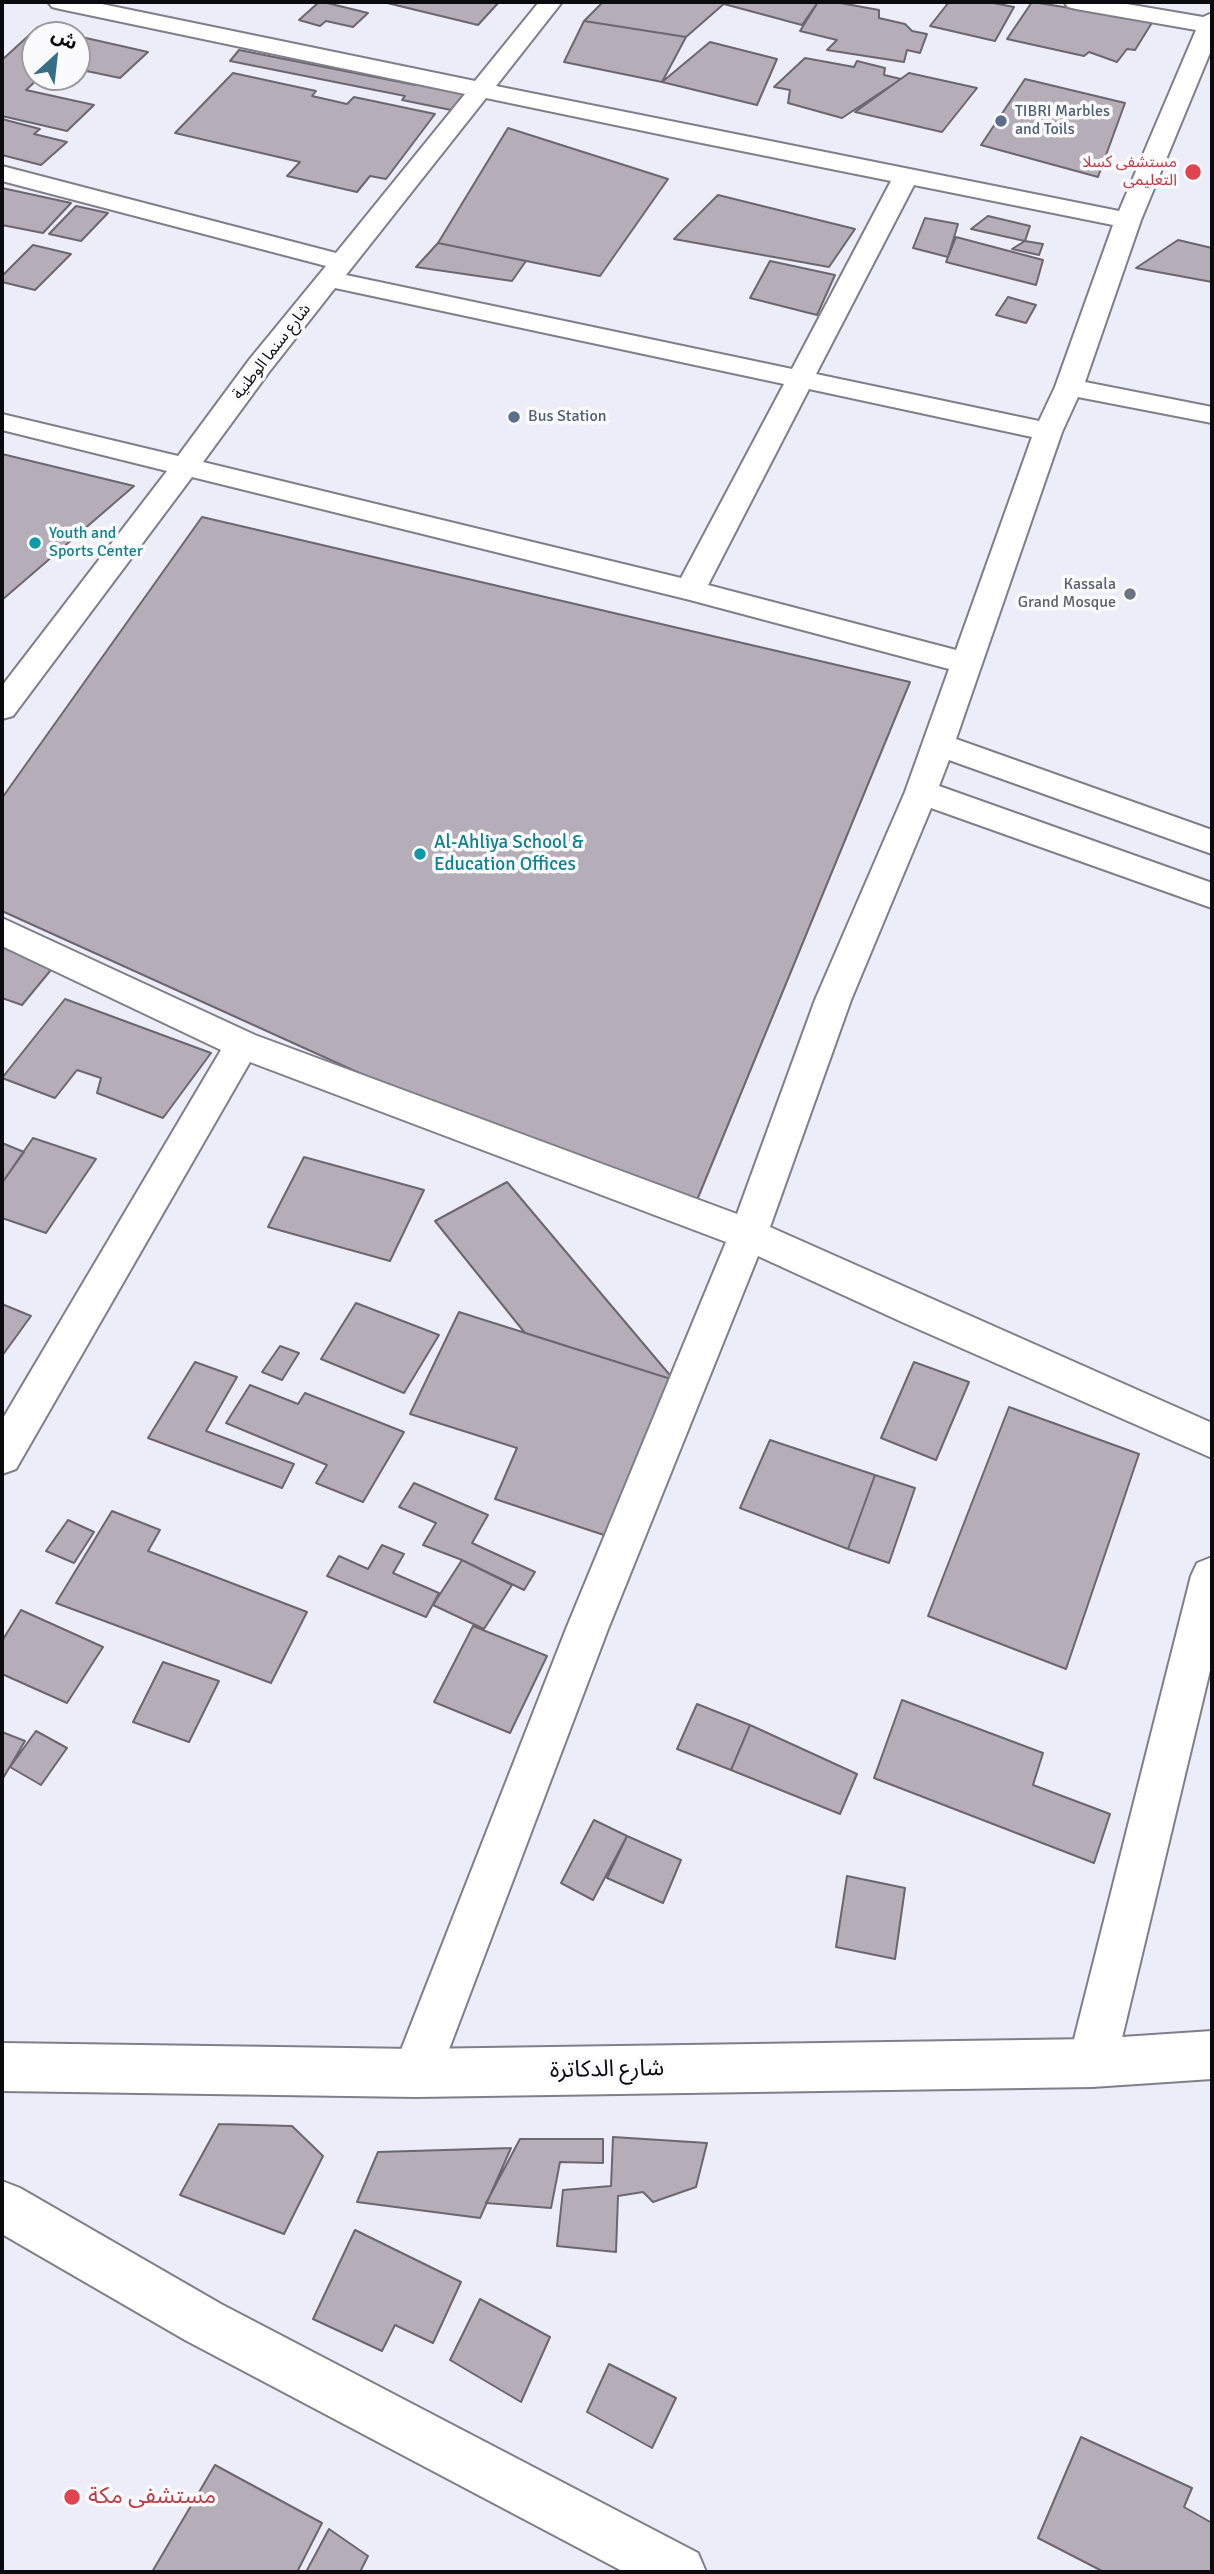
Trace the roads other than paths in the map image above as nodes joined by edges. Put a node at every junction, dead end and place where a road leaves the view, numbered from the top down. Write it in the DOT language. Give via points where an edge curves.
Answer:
graph roads {
  1 [pos="60,2"];
  2 [pos="551,2"];
  3 [pos="1076,2"];
  4 [pos="1211,22"];
  5 [pos="481,88"];
  6 [pos="2,173"];
  7 [pos="906,176"];
  8 [pos="1128,220"];
  9 [pos="336,271"];
  10 [pos="799,381"];
  11 [pos="1069,387"];
  12 [pos="1212,415"];
  13 [pos="2,422"];
  14 [pos="1048,432"];
  15 [pos="183,467"];
  16 [pos="690,590"];
  17 [pos="967,663"];
  18 [pos="2,708"];
  19 [pos="938,744"];
  20 [pos="921,792"];
  21 [pos="1212,842"];
  22 [pos="1212,895"];
  23 [pos="2,932"];
  24 [pos="242,1045"];
  25 [pos="748,1234"];
  26 [pos="1212,1441"];
  27 [pos="2,1456"];
  28 [pos="1212,1576"];
  29 [pos="1212,2055"];
  30 [pos="1092,2063"];
  31 [pos="2,2067"];
  32 [pos="416,2073"];
  33 [pos="2,2206"];
  34 [pos="679,2572"];
  1 -- 5 [label="street"];
  2 -- 5 [label="street, شارع سنما الوطنية"];
  3 -- 4 [label="street"];
  4 -- 8 [label="street"];
  5 -- 7 [label="street"];
  5 -- 9 [label="street, شارع سنما الوطنية"];
  6 -- 9 [label="street"];
  7 -- 8 [label="street"];
  7 -- 10 [label="street"];
  8 -- 11 [label="street"];
  9 -- 10 [label="street"];
  9 -- 15 [label="street, شارع سنما الوطنية"];
  10 -- 14 [label="street"];
  10 -- 16 [label="street"];
  11 -- 12 [label="street"];
  11 -- 14 [label="street"];
  13 -- 15 [label="street"];
  14 -- 17 [label="street"];
  15 -- 16 [label="street"];
  15 -- 18 [label="street, شارع سنما الوطنية"];
  16 -- 17 [label="street"];
  17 -- 19 [label="street"];
  19 -- 20 [label="street"];
  19 -- 21 [label="street"];
  20 -- 22 [label="street"];
  20 -- 25 [label="street" via="833,1000"];
  23 -- 24 [label="street"];
  24 -- 25 [label="street"];
  24 -- 27 [label="street"];
  25 -- 26 [label="street"];
  25 -- 32 [label="street" via="587,1629"];
  28 -- 30 [label="street"];
  29 -- 30 [label="street, شارع الدكاترة"];
  30 -- 32 [label="street, شارع الدكاترة"];
  31 -- 32 [label="street, شارع الدكاترة"];
  33 -- 34 [label="street" via="202,2322"];
}
